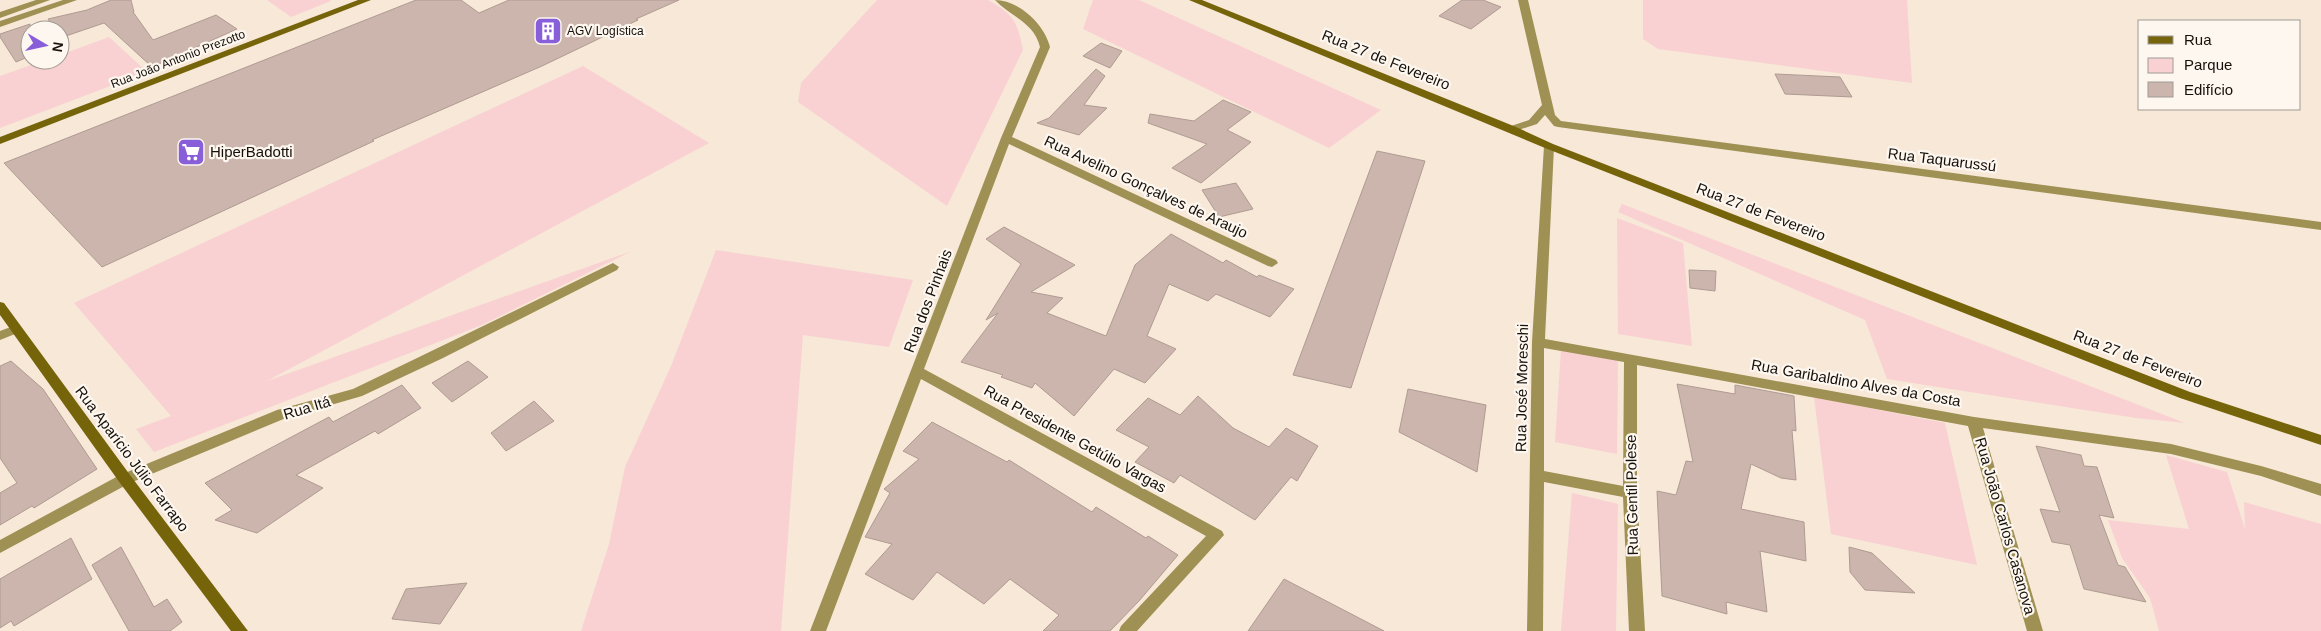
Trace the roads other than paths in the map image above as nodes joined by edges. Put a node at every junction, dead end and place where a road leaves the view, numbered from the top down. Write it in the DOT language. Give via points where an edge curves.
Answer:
graph roads {
  1 [pos="45,0"];
  2 [pos="72,0"];
  3 [pos="1000,0"];
  4 [pos="1194,0"];
  5 [pos="1523,0"];
  6 [pos="358,1"];
  7 [pos="60,2"];
  8 [pos="0,15"];
  9 [pos="0,24"];
  10 [pos="1548,105"];
  11 [pos="1512,129"];
  12 [pos="1006,138"];
  13 [pos="0,141"];
  14 [pos="1549,146"];
  15 [pos="2321,226"];
  16 [pos="1272,263"];
  17 [pos="612,267"];
  18 [pos="0,306"];
  19 [pos="16,329"];
  20 [pos="0,336"];
  21 [pos="1538,342"];
  22 [pos="1630,358"];
  23 [pos="919,372"];
  24 [pos="1974,422"];
  25 [pos="2321,440"];
  26 [pos="1537,475"];
  27 [pos="125,479"];
  28 [pos="2321,490"];
  29 [pos="1630,493"];
  30 [pos="0,547"];
  31 [pos="240,631"];
  32 [pos="818,631"];
  33 [pos="1127,631"];
  34 [pos="1535,631"];
  35 [pos="1637,631"];
  36 [pos="2035,631"];
  1 -- 8 [label="street"];
  2 -- 7 [label="street"];
  3 -- 12 [label="street, Rua dos Pinhais" via="1035,26 1044,38 1045,47"];
  4 -- 11 [label="main road, Rua 27 de Fevereiro"];
  5 -- 10 [label="street"];
  6 -- 13 [label="main road, Rua João Antonio Prezotto"];
  7 -- 9 [label="street"];
  10 -- 11 [label="street" via="1533,122"];
  10 -- 15 [label="street, Rua Taquarussú" via="1550,116 1558,124"];
  11 -- 14 [label="main road, Rua 27 de Fevereiro"];
  12 -- 16 [label="street, Rua Avelino Gonçalves de Araujo"];
  12 -- 23 [label="street, Rua dos Pinhais"];
  14 -- 21 [label="street, Rua José Moreschi"];
  14 -- 25 [label="main road, Rua 27 de Fevereiro" via="2185,395"];
  17 -- 27 [label="street, Rua Itá" via="357,393 282,414"];
  18 -- 19 [label="main road, Rua Aparício Júlio Farrapo"];
  19 -- 20 [label="street"];
  19 -- 27 [label="main road, Rua Aparício Júlio Farrapo"];
  21 -- 22 [label="street, Rua Garibaldino Alves da Costa"];
  21 -- 26 [label="street, Rua José Moreschi"];
  22 -- 24 [label="street, Rua Garibaldino Alves da Costa"];
  22 -- 29 [label="street, Rua Gentil Polese"];
  23 -- 32 [label="street, Rua dos Pinhais"];
  23 -- 33 [label="street, Rua Presidente Getúlio Vargas" via="1217,535"];
  24 -- 28 [label="street, Rua Garibaldino Alves da Costa" via="2170,449 2261,471"];
  24 -- 36 [label="street, Rua João Carlos Casanova"];
  26 -- 29 [label="street"];
  26 -- 34 [label="street, Rua José Moreschi"];
  27 -- 30 [label="street, Rua Itá"];
  27 -- 31 [label="main road, Rua Aparício Júlio Farrapo"];
  29 -- 35 [label="street, Rua Gentil Polese"];
}
